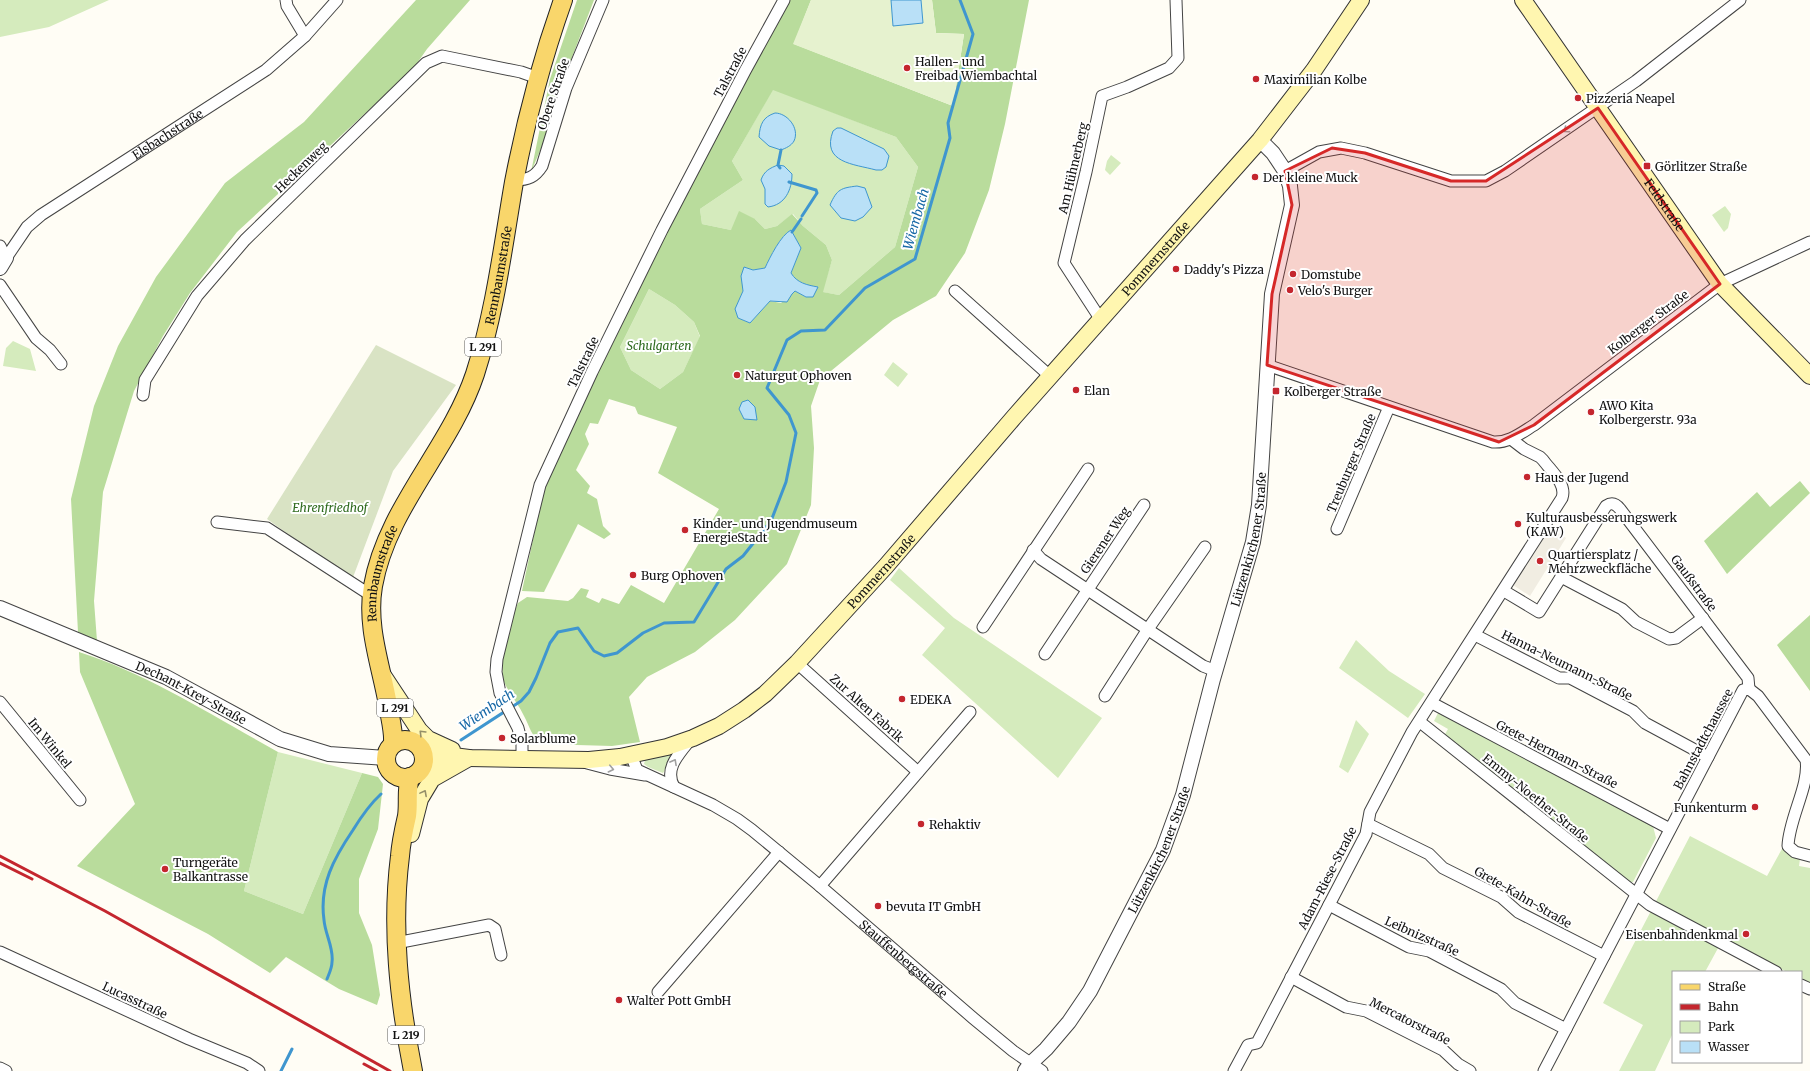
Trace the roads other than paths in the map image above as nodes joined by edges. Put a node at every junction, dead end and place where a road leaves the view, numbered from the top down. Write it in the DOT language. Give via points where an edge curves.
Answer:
graph roads {
  1 [pos="286,0"];
  2 [pos="338,0"];
  3 [pos="563,0"];
  4 [pos="603,0"];
  5 [pos="784,0"];
  6 [pos="1176,0"];
  7 [pos="1361,0"];
  8 [pos="1523,0"];
  9 [pos="1740,0"];
  10 [pos="305,36"];
  11 [pos="538,78"];
  12 [pos="1598,108"];
  13 [pos="1260,140"];
  14 [pos="1285,171"];
  15 [pos="515,180"];
  16 [pos="1810,242"];
  17 [pos="2,257"];
  18 [pos="1720,284"];
  19 [pos="0,285"];
  20 [pos="955,292"];
  21 [pos="1101,320"];
  22 [pos="61,364"];
  23 [pos="1267,365"];
  24 [pos="1810,376"];
  25 [pos="1051,377"];
  26 [pos="143,395"];
  27 [pos="1389,407"];
  28 [pos="1511,439"];
  29 [pos="1088,469"];
  30 [pos="1144,505"];
  31 [pos="217,522"];
  32 [pos="1337,529"];
  33 [pos="1205,547"];
  34 [pos="1033,550"];
  35 [pos="1562,577"];
  36 [pos="1088,589"];
  37 [pos="1504,591"];
  38 [pos="372,596"];
  39 [pos="0,608"];
  40 [pos="1703,618"];
  41 [pos="983,627"];
  42 [pos="1148,629"];
  43 [pos="1475,635"];
  44 [pos="1045,654"];
  45 [pos="797,663"];
  46 [pos="1216,671"];
  47 [pos="382,674"];
  48 [pos="1749,689"];
  49 [pos="1104,696"];
  50 [pos="0,702"];
  51 [pos="1432,703"];
  52 [pos="970,712"];
  53 [pos="1420,722"];
  54 [pos="690,740"];
  55 [pos="632,755"];
  56 [pos="1708,757"];
  57 [pos="469,758"];
  58 [pos="522,758"];
  59 [pos="405,759"];
  60 [pos="575,760"];
  61 [pos="918,772"];
  62 [pos="647,776"];
  63 [pos="674,788"];
  64 [pos="80,800"];
  65 [pos="1368,824"];
  66 [pos="1670,829"];
  67 [pos="779,852"];
  68 [pos="400,854"];
  69 [pos="1810,856"];
  70 [pos="820,886"];
  71 [pos="1636,895"];
  72 [pos="1329,905"];
  73 [pos="396,943"];
  74 [pos="0,952"];
  75 [pos="501,955"];
  76 [pos="1604,956"];
  77 [pos="1774,971"];
  78 [pos="1291,977"];
  79 [pos="658,992"];
  80 [pos="1566,1029"];
  81 [pos="0,1068"];
  82 [pos="1032,1068"];
  83 [pos="6,1071"];
  84 [pos="259,1071"];
  85 [pos="413,1071"];
  86 [pos="1234,1071"];
  87 [pos="1470,1071"];
  88 [pos="1544,1071"];
  1 -- 10 [label="street"];
  2 -- 10 [label="street, Elsbachstraße"];
  3 -- 11 [label="main road, Rennbaumstraße / L 291"];
  4 -- 15 [label="street, Obere Straße" via="566,88 542,166 536,175 526,180"];
  5 -- 58 [label="street, Talstraße" via="662,230 540,485 497,659 497,683 518,728"];
  6 -- 21 [label="street, Am Hühnerberg" via="1178,58 1169,68 1102,96 1064,263"];
  7 -- 13 [label="main road, L 219" via="1314,70"];
  8 -- 12 [label="main road, Feldstraße"];
  9 -- 12 [label="street"];
  10 -- 17 [label="street, Elsbachstraße" via="266,70 41,215 26,227"];
  11 -- 15 [label="main road, Rennbaumstraße / L 291"];
  11 -- 26 [label="street, Heckenweg" via="521,72 442,56 426,63 240,246 197,296 145,380"];
  12 -- 14 [label="street, one-way" via="1486,181 1451,181 1365,153 1341,148 1318,152"];
  12 -- 18 [label="main road, Feldstraße"];
  13 -- 14 [label="street, Lützenkirchener Straße"];
  13 -- 21 [label="main road, Pommernstraße / L 219"];
  14 -- 23 [label="street, Lützenkirchener Straße" via="1292,205 1272,294"];
  15 -- 38 [label="main road, Rennbaumstraße / L 291" via="484,346 474,377 449,432 388,536 376,572"];
  16 -- 18 [label="street, Kolberger Straße"];
  18 -- 24 [label="main road, Feldstraße"];
  18 -- 28 [label="street, Kolberger Straße" via="1534,426"];
  19 -- 22 [label="street" via="36,338"];
  20 -- 25 [label="street"];
  21 -- 25 [label="main road, Pommernstraße / L 219"];
  23 -- 27 [label="street, Kolberger Straße"];
  23 -- 46 [label="street, Lützenkirchener Straße" via="1259,505 1253,542"];
  25 -- 45 [label="main road, Pommernstraße / L 219" via="886,566"];
  27 -- 28 [label="street, Kolberger Straße" via="1493,442"];
  27 -- 32 [label="street, Treuburger Straße"];
  28 -- 37 [label="street" via="1540,457 1561,483 1564,491"];
  29 -- 34 [label="street"];
  30 -- 36 [label="street, Gierener Weg"];
  31 -- 38 [label="street" via="267,528"];
  33 -- 42 [label="street"];
  34 -- 36 [label="street, Gierener Weg" via="1041,559"];
  34 -- 41 [label="street"];
  35 -- 37 [label="street, Gaußstraße" via="1539,612"];
  35 -- 40 [label="street" via="1622,609 1636,622 1670,639 1676,638"];
  35 -- 40 [label="street, Gaußstraße" via="1606,506 1614,504"];
  36 -- 42 [label="street, Gierener Weg"];
  36 -- 44 [label="street, Gierener Weg"];
  37 -- 43 [label="street, Adam-Riese-Straße"];
  38 -- 47 [label="main road, Rennbaumstraße / L 291" via="373,639"];
  39 -- 59 [label="street, Dechant-Krey-Straße" via="166,677 280,739 329,754"];
  40 -- 48 [label="street, Gaußstraße" via="1748,678"];
  42 -- 46 [label="street, Gierener Weg" via="1203,666"];
  42 -- 49 [label="street"];
  43 -- 51 [label="street, Adam-Riese-Straße"];
  43 -- 56 [label="street, Hanna-Neumann-Straße" via="1559,678 1570,678 1634,711 1645,724"];
  45 -- 54 [label="main road, Pommernstraße / L 219" via="744,710"];
  45 -- 61 [label="street, Zur Alten Fabrik"];
  46 -- 82 [label="street, Lützenkirchener Straße" via="1183,795 1163,850 1090,991"];
  57 -- 47 [label="main road, one-way" via="428,739 419,730"];
  47 -- 59 [label="main road, Rennbaumstraße / L 291" via="393,731"];
  48 -- 56 [label="street, Bahnstadtchaussee" via="1741,693"];
  48 -- 69 [label="street, Bahnstadtchaussee" via="1758,696 1806,760 1807,773 1788,834 1788,846 1795,852"];
  50 -- 64 [label="street, Im Winkel"];
  51 -- 53 [label="street, Adam-Riese-Straße"];
  51 -- 66 [label="street, Grete-Hermann-Straße"];
  52 -- 61 [label="street"];
  53 -- 65 [label="street, Adam-Riese-Straße" via="1412,732 1370,812"];
  53 -- 71 [label="street, Emmy-Noether-Straße"];
  54 -- 55 [label="main road, Stauffenbergstraße / L 219"];
  63 -- 54 [label="street, one-way" via="670,780 671,768"];
  55 -- 60 [label="main road, Stauffenbergstraße / L 219"];
  55 -- 62 [label="street, Stauffenbergstraße" via="637,770"];
  56 -- 66 [label="street, Bahnstadtchaussee"];
  57 -- 58 [label="main road, Stauffenbergstraße / L 219"];
  57 -- 59 [label="main road, Stauffenbergstraße / L 219" via="428,764"];
  68 -- 57 [label="main road, L 219, one-way" via="408,843 420,799 432,779"];
  58 -- 60 [label="main road, Stauffenbergstraße / L 219"];
  59 -- 68 [label="main road, Rennbaumstraße / L 219" via="407,814"];
  60 -- 62 [label="street, Stauffenbergstraße, one-way"];
  61 -- 70 [label="street"];
  62 -- 63 [label="street, Stauffenbergstraße"];
  63 -- 67 [label="street, Stauffenbergstraße" via="737,819"];
  65 -- 72 [label="street, Adam-Riese-Straße" via="1366,834"];
  65 -- 76 [label="street, Grete-Kahn-Straße" via="1429,854 1443,868 1502,897 1518,912"];
  66 -- 71 [label="street, Bahnstadtchaussee"];
  67 -- 70 [label="street, Stauffenbergstraße"];
  67 -- 79 [label="street"];
  68 -- 73 [label="main road, Rennbaumstraße / L 219"];
  70 -- 82 [label="street, Stauffenbergstraße"];
  71 -- 76 [label="street, Bahnstadtchaussee"];
  71 -- 77 [label="street, Emmy-Noether-Straße" via="1650,905"];
  72 -- 78 [label="street, Adam-Riese-Straße"];
  72 -- 80 [label="street, Leibnizstraße" via="1409,947 1429,951 1501,989 1515,1002"];
  73 -- 75 [label="street" via="489,925 496,929"];
  73 -- 85 [label="main road, Rennbaumstraße / L 219" via="400,998"];
  74 -- 84 [label="street, Lucasstraße" via="247,1063"];
  76 -- 80 [label="street, Bahnstadtchaussee"];
  78 -- 86 [label="street, Adam-Riese-Straße" via="1257,1043 1248,1045"];
  78 -- 87 [label="street, Mercatorstraße" via="1346,1007 1366,1011 1443,1050"];
  80 -- 88 [label="street, Bahnstadtchaussee"];
  81 -- 83 [label="street"];
}
